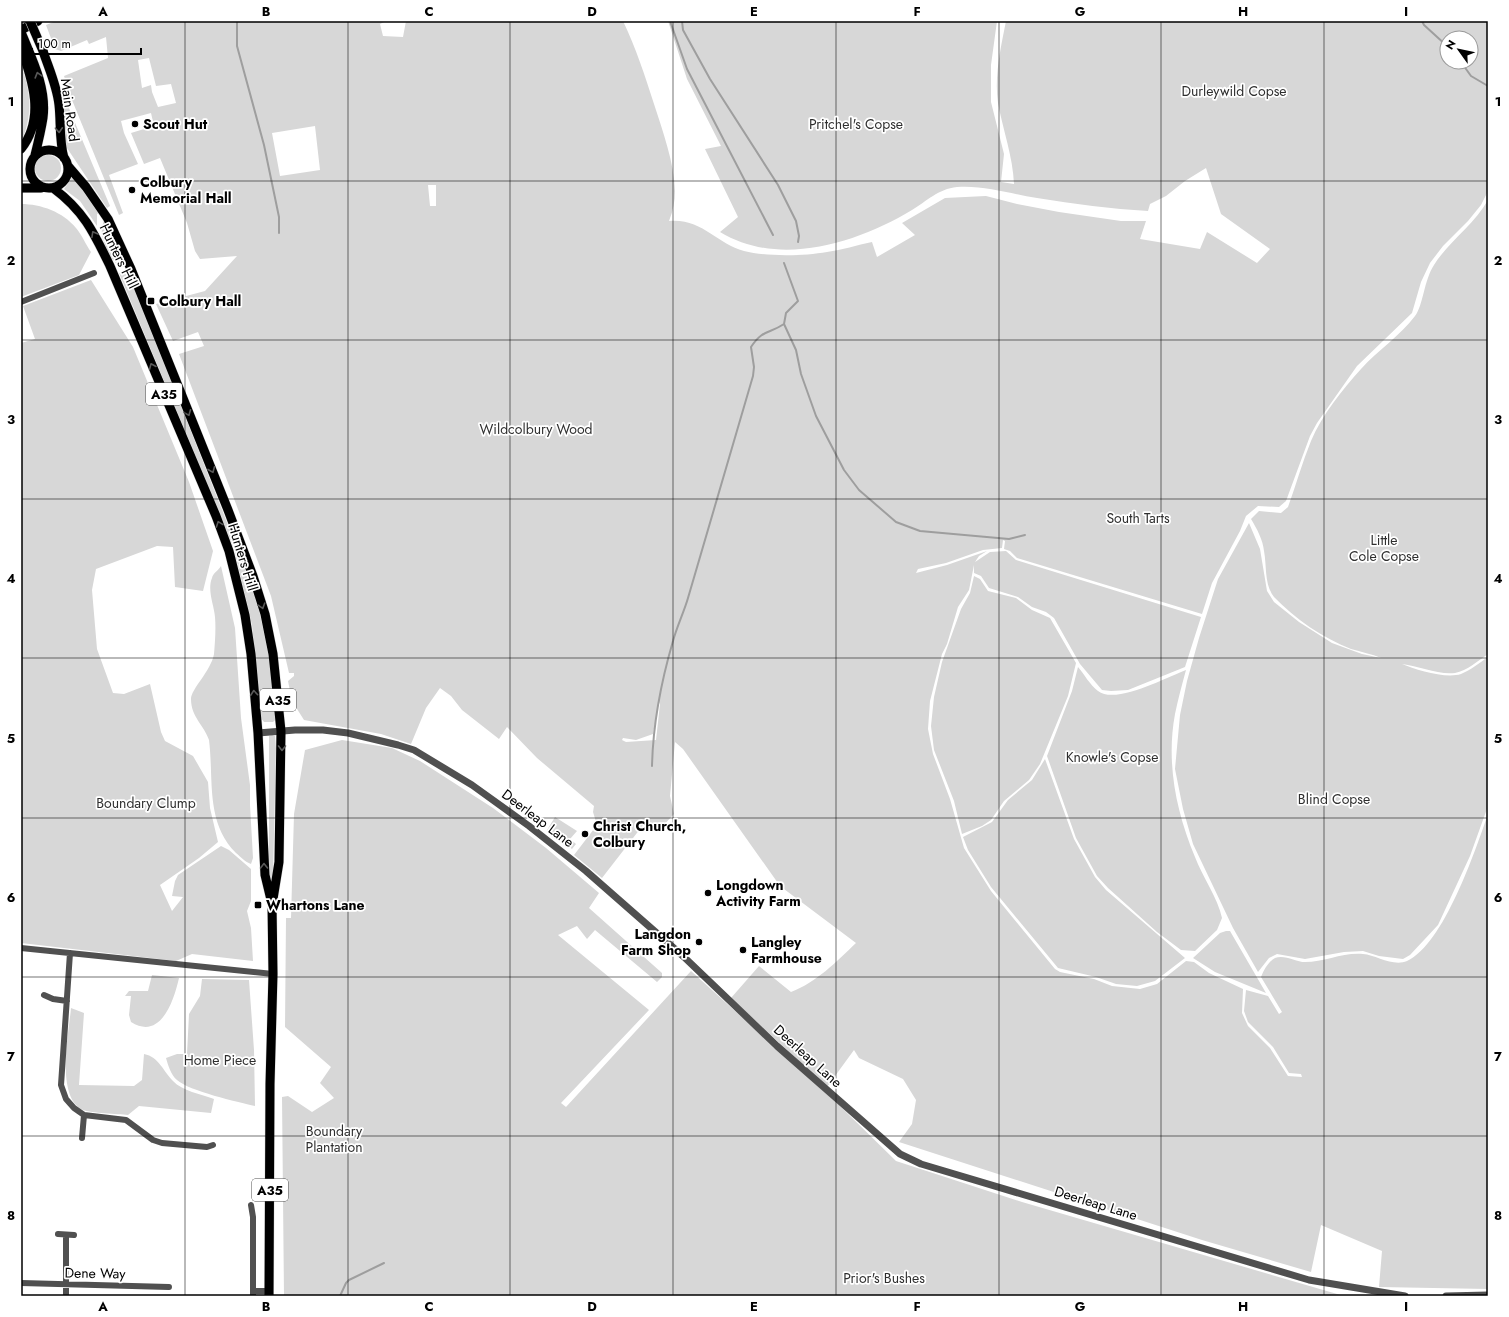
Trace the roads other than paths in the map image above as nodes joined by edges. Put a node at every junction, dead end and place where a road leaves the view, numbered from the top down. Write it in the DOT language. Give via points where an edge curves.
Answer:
graph roads {
  1 [pos="26,21"];
  2 [pos="30,21"];
  3 [pos="38,21"];
  4 [pos="21,23"];
  5 [pos="21,31"];
  6 [pos="21,48"];
  7 [pos="28,57"];
  8 [pos="21,149"];
  9 [pos="34,157"];
  10 [pos="66,162"];
  11 [pos="21,166"];
  12 [pos="21,188"];
  13 [pos="41,188"];
  14 [pos="53,188"];
  15 [pos="94,273"];
  16 [pos="21,302"];
  17 [pos="282,731"];
  18 [pos="258,733"];
  19 [pos="272,904"];
  20 [pos="21,948"];
  21 [pos="70,953"];
  22 [pos="274,974"];
  23 [pos="44,995"];
  24 [pos="66,1001"];
  25 [pos="84,1115"];
  26 [pos="82,1138"];
  27 [pos="213,1145"];
  28 [pos="251,1205"];
  29 [pos="58,1234"];
  30 [pos="66,1235"];
  31 [pos="74,1235"];
  32 [pos="21,1283"];
  33 [pos="66,1285"];
  34 [pos="169,1287"];
  35 [pos="253,1293"];
  36 [pos="269,1293"];
  37 [pos="1488,1295"];
  38 [pos="66,1296"];
  39 [pos="1405,1296"];
  40 [pos="1446,1296"];
  1 -- 4 [label="main road"];
  2 -- 10 [label="main road, Main Road / A35, one-way, bridge" via="53,77 59,105 60,145"];
  3 -- 5 [label="main road"];
  5 -- 7 [label="main road, Main Road"];
  6 -- 7 [label="main road"];
  7 -- 8 [label="main road" via="34,89 34,116 31,134"];
  9 -- 7 [label="main road, Main Road, one-way" via="43,108 41,86"];
  9 -- 10 [label="main road" via="40,152 50,150 60,154"];
  9 -- 11 [label="main road"];
  9 -- 13 [label="main road" via="30,164 30,175"];
  10 -- 14 [label="main road" via="66,177 59,186"];
  10 -- 17 [label="main road, Hunters Hill / A35, one-way" via="111,225 251,569 265,614 273,654"];
  12 -- 13 [label="main road"];
  13 -- 14 [label="main road"];
  18 -- 14 [label="main road, Hunters Hill / A35, one-way" via="245,615 229,551 216,516 94,233 81,213"];
  15 -- 16 [label="street"];
  17 -- 18 [label="street, Deerleap Lane"];
  17 -- 19 [label="main road, Hunters Hill / A35, one-way" via="279,862"];
  17 -- 39 [label="street, Deerleap Lane" via="323,730 348,733 398,745 414,750 472,785 586,871 684,957 777,1046 900,1154 921,1164 1309,1280"];
  19 -- 18 [label="main road, Hunters Hill / A35, one-way" via="265,875"];
  19 -- 22 [label="main road, Hunters Hill / A35"];
  20 -- 21 [label="street"];
  21 -- 22 [label="street"];
  21 -- 24 [label="street"];
  22 -- 36 [label="main road, A35" via="270,1084"];
  23 -- 24 [label="street"];
  24 -- 25 [label="street" via="61,1084 66,1099"];
  25 -- 26 [label="street"];
  25 -- 27 [label="street" via="126,1120 153,1140 162,1143 207,1147"];
  28 -- 35 [label="street"];
  29 -- 30 [label="street"];
  30 -- 31 [label="street"];
  30 -- 33 [label="street"];
  32 -- 33 [label="street, Dene Way"];
  33 -- 34 [label="street, Dene Way"];
  33 -- 38 [label="street"];
  35 -- 36 [label="street"];
  37 -- 40 [label="street"];
}
